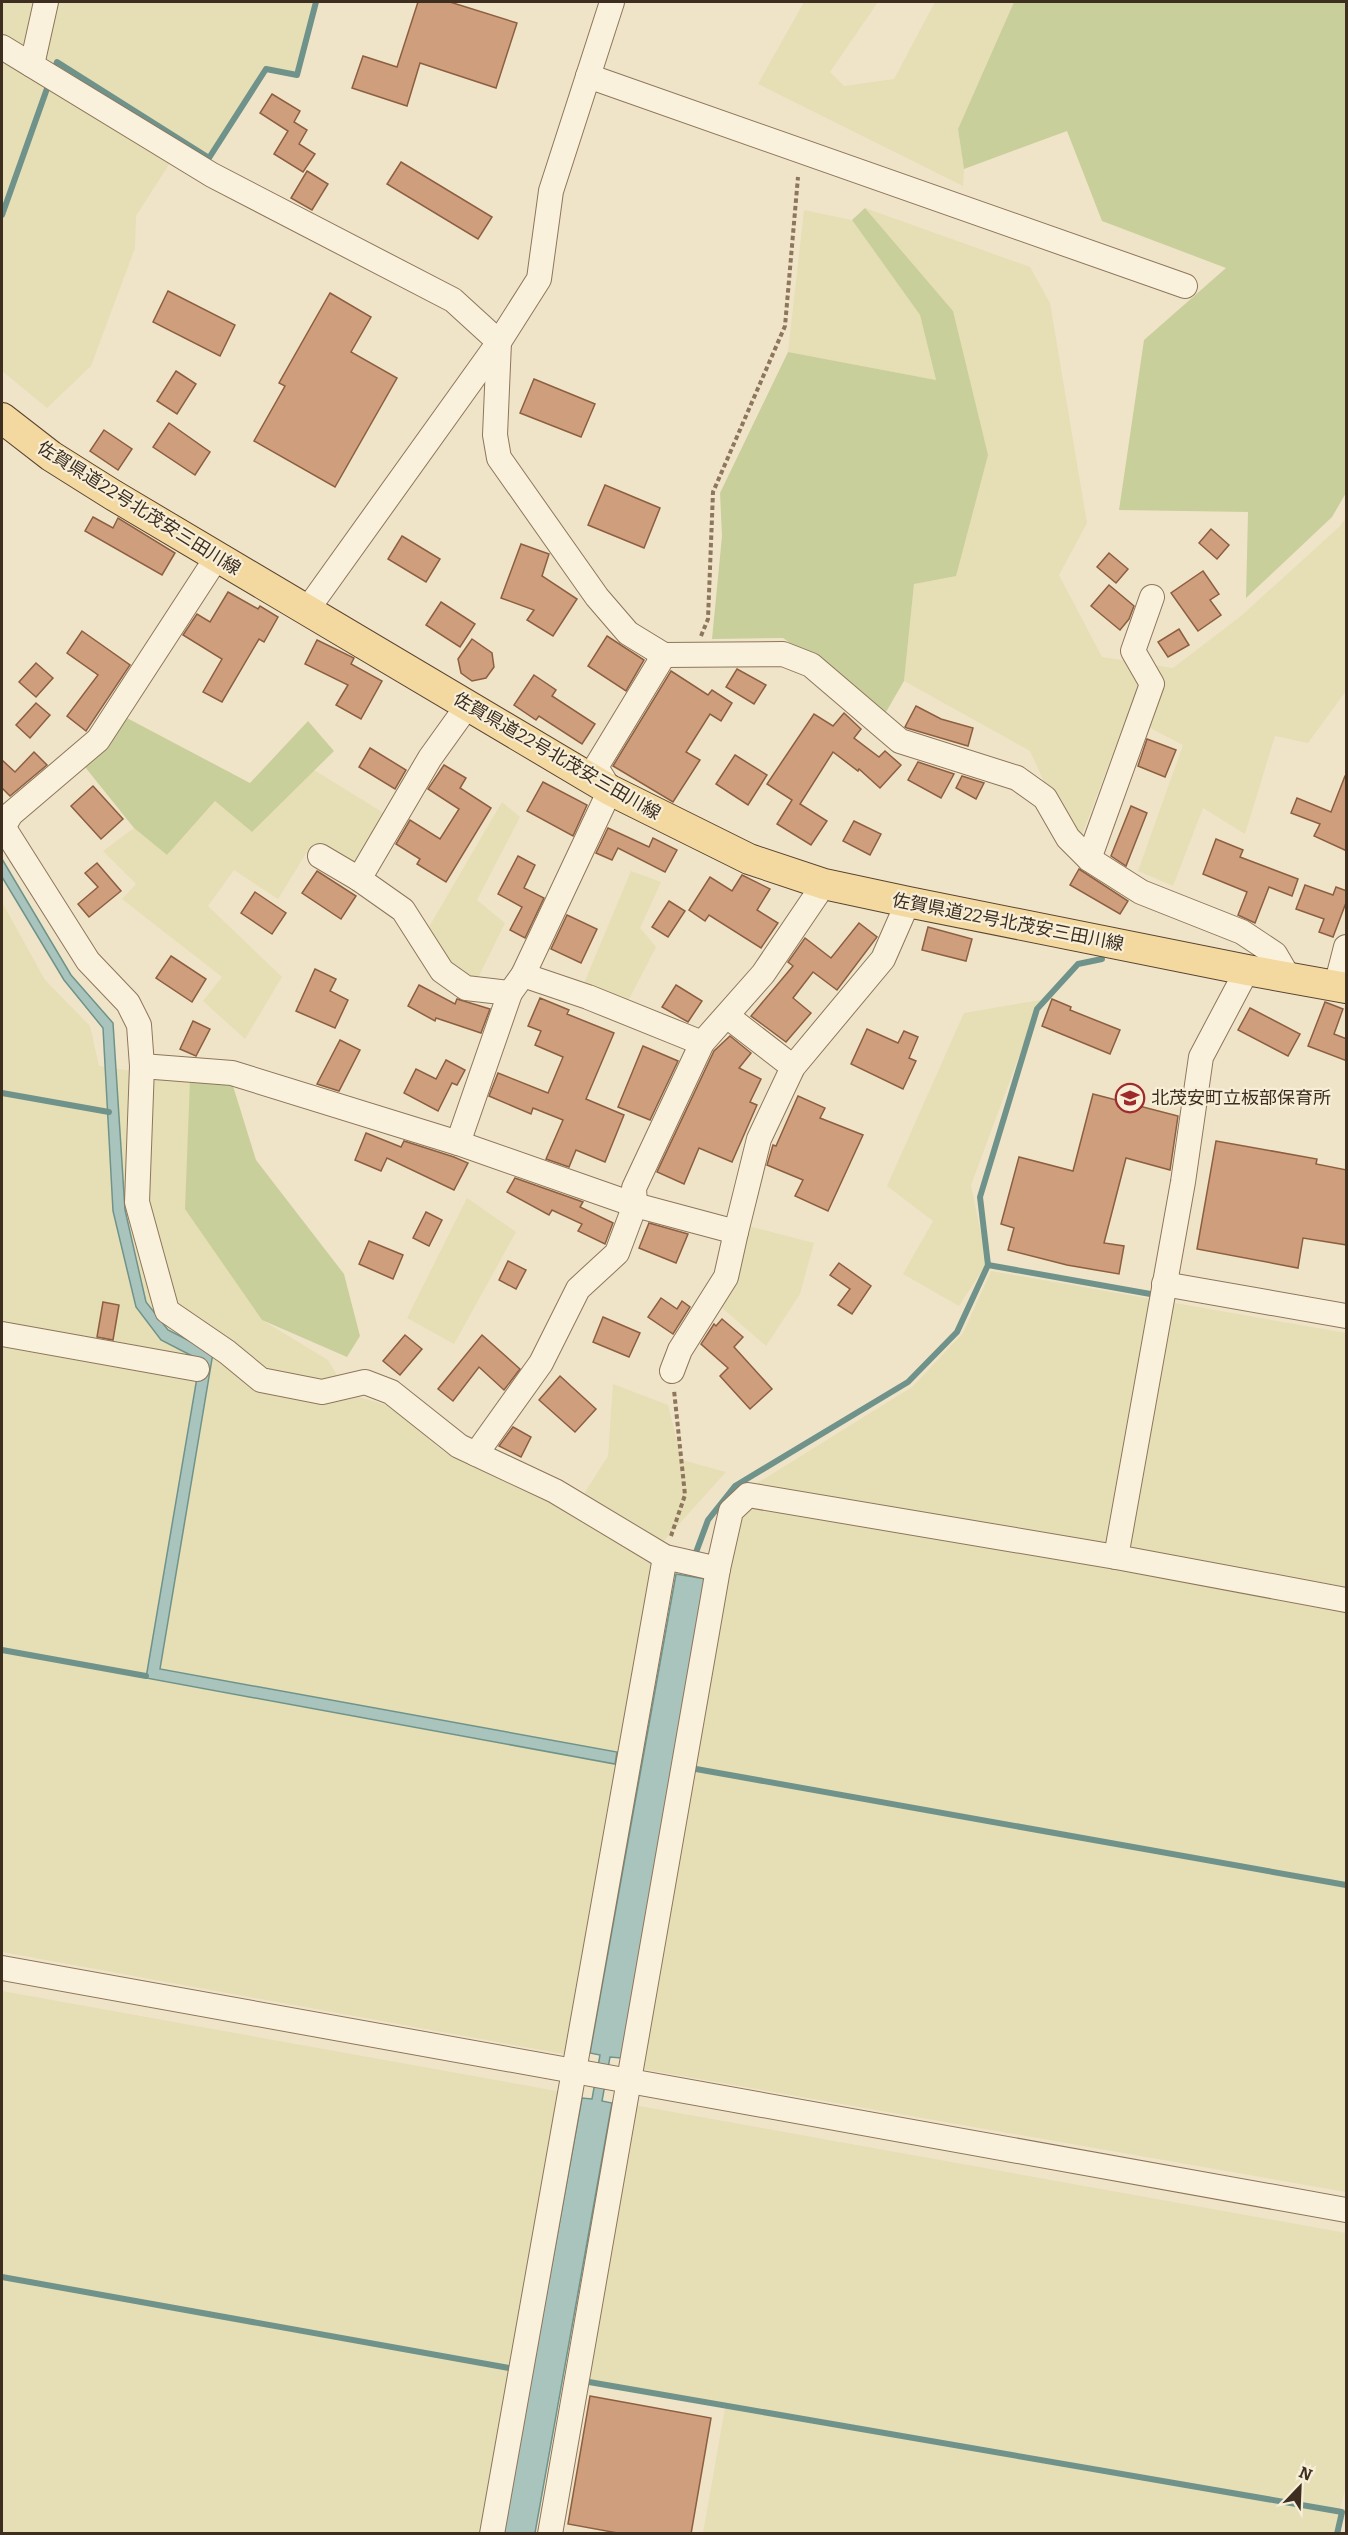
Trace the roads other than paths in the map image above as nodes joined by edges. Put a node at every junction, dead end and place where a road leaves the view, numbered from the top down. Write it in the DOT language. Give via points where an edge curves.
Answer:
graph roads {
  1 [pos="46,2"];
  2 [pos="612,2"];
  3 [pos="2,46"];
  4 [pos="32,65"];
  5 [pos="588,76"];
  6 [pos="1185,286"];
  7 [pos="499,342"];
  8 [pos="2,418"];
  9 [pos="217,557"];
  10 [pos="1152,597"];
  11 [pos="307,610"];
  12 [pos="664,655"];
  13 [pos="468,705"];
  14 [pos="610,790"];
  15 [pos="2,827"];
  16 [pos="320,856"];
  17 [pos="1089,859"];
  18 [pos="359,879"];
  19 [pos="824,884"];
  20 [pos="908,903"];
  21 [pos="1347,946"];
  22 [pos="1246,970"];
  23 [pos="1290,978"];
  24 [pos="517,984"];
  25 [pos="1341,987"];
  26 [pos="727,1016"];
  27 [pos="702,1043"];
  28 [pos="142,1066"];
  29 [pos="793,1067"];
  30 [pos="459,1143"];
  31 [pos="635,1205"];
  32 [pos="736,1232"];
  33 [pos="1164,1284"];
  34 [pos="1347,1317"];
  35 [pos="2,1334"];
  36 [pos="197,1369"];
  37 [pos="672,1371"];
  38 [pos="476,1454"];
  39 [pos="665,1557"];
  40 [pos="1116,1557"];
  41 [pos="718,1569"];
  42 [pos="1347,1600"];
  43 [pos="2,1968"];
  44 [pos="602,2076"];
  45 [pos="1347,2210"];
  46 [pos="492,2534"];
  47 [pos="550,2534"];
  1 -- 4 [label="street"];
  2 -- 5 [label="street"];
  3 -- 4 [label="street"];
  4 -- 7 [label="street" via="212,175 453,300"];
  5 -- 6 [label="street"];
  5 -- 7 [label="street" via="551,191 539,279"];
  7 -- 11 [label="street"];
  7 -- 12 [label="street" via="495,435 499,458 597,597 628,633"];
  8 -- 9 [label="main road, 佐賀県道22号北茂安三田川線" via="51,456"];
  9 -- 11 [label="main road, 佐賀県道22号北茂安三田川線"];
  9 -- 15 [label="street" via="98,740 11,814"];
  10 -- 17 [label="street" via="1133,651 1152,684"];
  11 -- 13 [label="main road, 佐賀県道22号北茂安三田川線"];
  12 -- 14 [label="street" via="596,767"];
  12 -- 17 [label="street" via="783,654 812,665 900,741 1017,778 1045,798 1068,838"];
  13 -- 14 [label="main road, 佐賀県道22号北茂安三田川線"];
  13 -- 18 [label="street" via="430,758"];
  14 -- 19 [label="main road, 佐賀県道22号北茂安三田川線" via="749,859"];
  14 -- 24 [label="street"];
  15 -- 28 [label="street" via="88,961 128,1003 139,1025"];
  16 -- 18 [label="street"];
  17 -- 23 [label="street" via="1141,892 1242,933 1275,954"];
  18 -- 24 [label="street" via="403,910 442,971 466,988"];
  19 -- 20 [label="main road, 佐賀県道22号北茂安三田川線"];
  19 -- 26 [label="street" via="763,974"];
  20 -- 22 [label="main road, 佐賀県道22号北茂安三田川線"];
  20 -- 29 [label="street" via="883,959"];
  21 -- 25 [label="street"];
  22 -- 23 [label="main road, 佐賀県道22号北茂安三田川線"];
  22 -- 33 [label="street" via="1201,1057"];
  23 -- 25 [label="main road, 佐賀県道22号北茂安三田川線"];
  24 -- 27 [label="street" via="588,997"];
  24 -- 30 [label="street"];
  26 -- 27 [label="street"];
  26 -- 29 [label="street"];
  27 -- 31 [label="street" via="634,1188"];
  28 -- 30 [label="street" via="232,1073"];
  28 -- 38 [label="street" via="138,1202 167,1311 261,1380 322,1392 364,1382 391,1392 459,1446"];
  29 -- 32 [label="street" via="759,1139"];
  30 -- 31 [label="street"];
  31 -- 32 [label="street"];
  31 -- 38 [label="street" via="617,1253 578,1289 541,1363"];
  32 -- 37 [label="street" via="726,1277 680,1350"];
  33 -- 34 [label="street"];
  33 -- 40 [label="street"];
  35 -- 36 [label="street"];
  38 -- 39 [label="street" via="555,1491"];
  39 -- 41 [label="street"];
  39 -- 44 [label="street"];
  40 -- 41 [label="street" via="748,1495 731,1511"];
  40 -- 42 [label="street"];
  41 -- 44 [label="street"];
  43 -- 44 [label="street"];
  44 -- 45 [label="street"];
  44 -- 46 [label="street"];
  44 -- 47 [label="street"];
}
